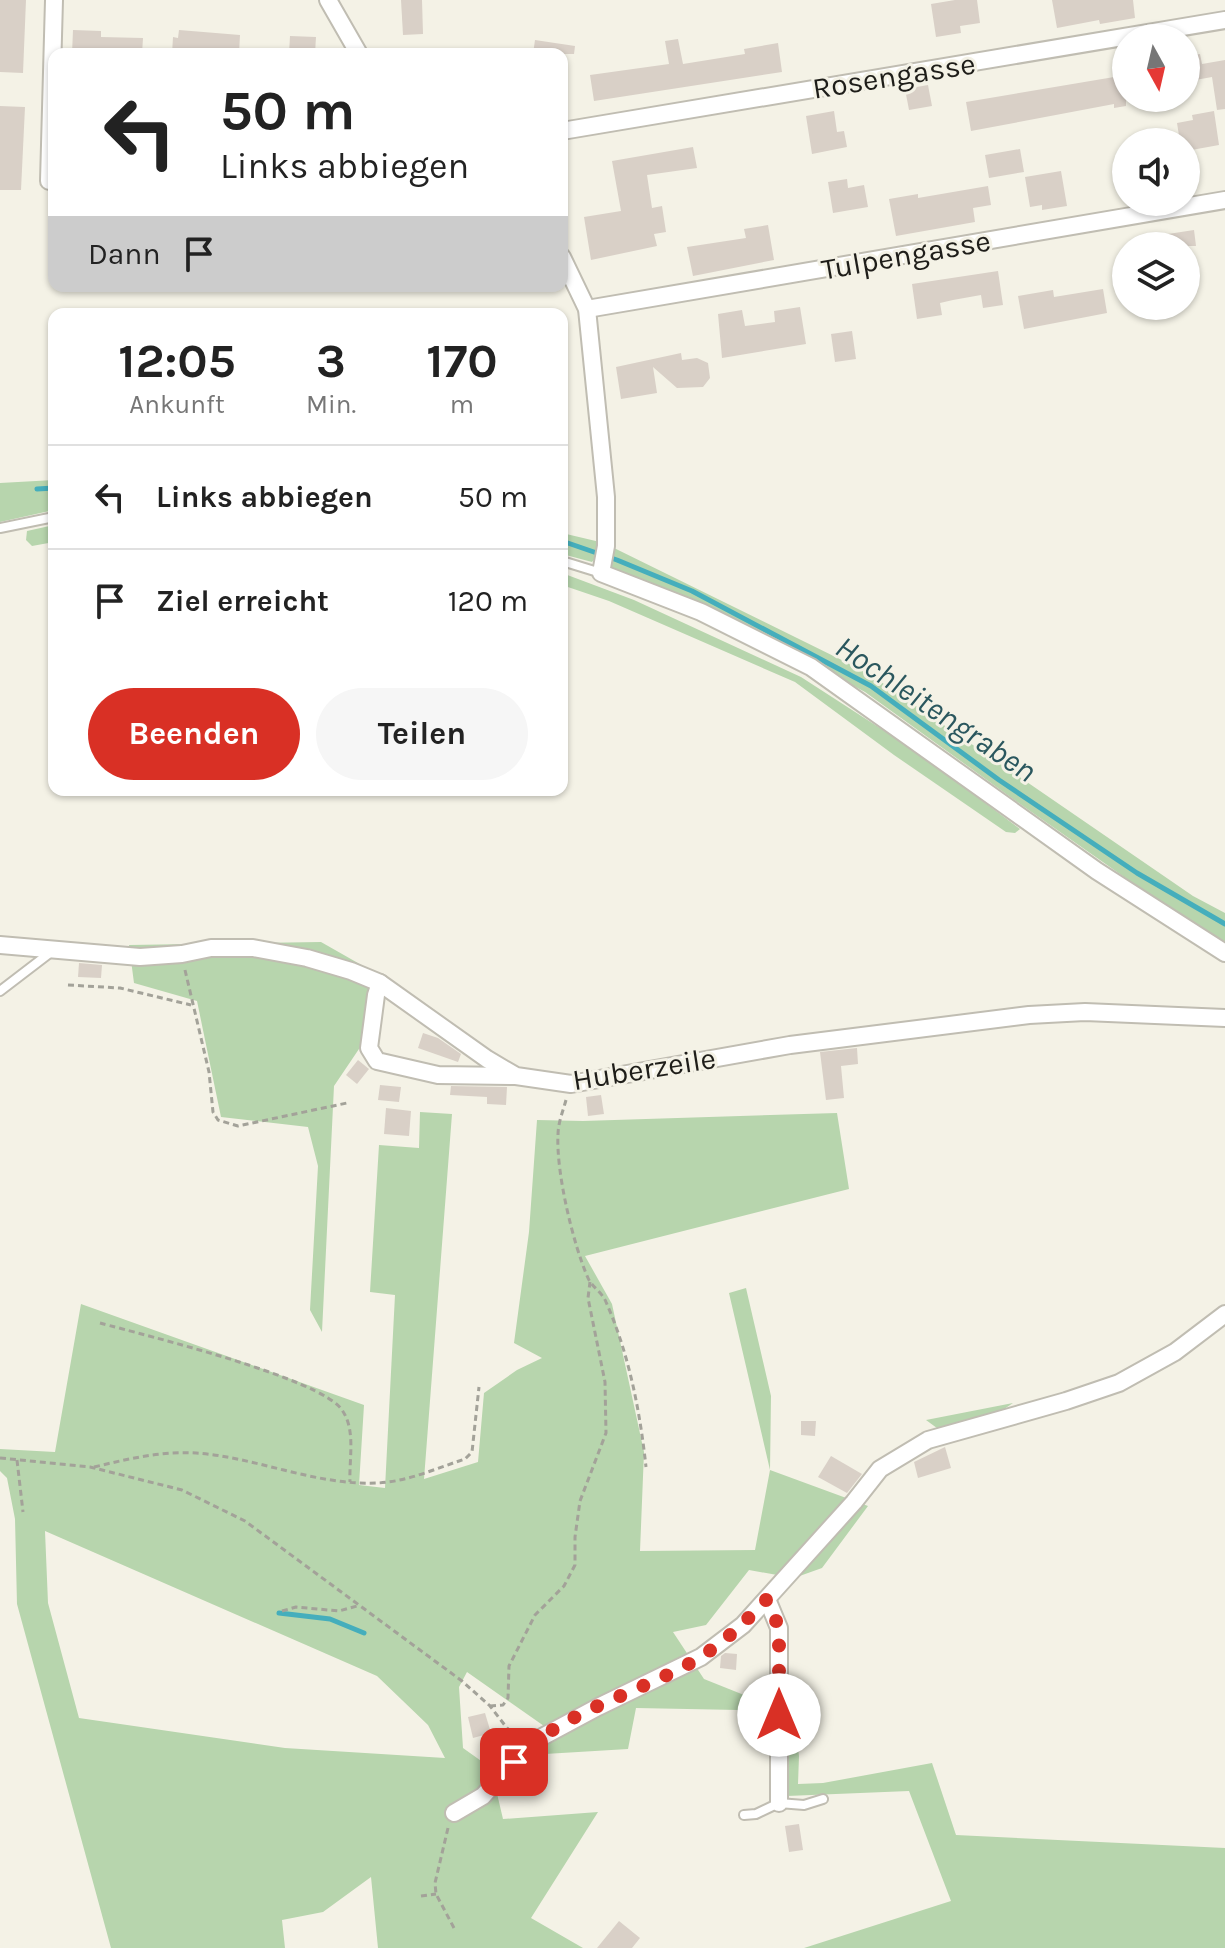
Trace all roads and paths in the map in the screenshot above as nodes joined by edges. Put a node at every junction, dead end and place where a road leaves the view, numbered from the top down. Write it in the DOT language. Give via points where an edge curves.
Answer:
graph roads {
  1 [pos="54,0"];
  2 [pos="328,0"];
  3 [pos="1225,20"];
  4 [pos="53,48"];
  5 [pos="356,48"];
  6 [pos="568,130"];
  7 [pos="1225,200"];
  8 [pos="568,269"];
  9 [pos="587,309"];
  10 [pos="48,518"];
  11 [pos="0,528"];
  12 [pos="568,562"];
  13 [pos="602,570"];
  14 [pos="0,945"];
  15 [pos="55,949"];
  16 [pos="1225,953"];
  17 [pos="182,954"];
  18 [pos="380,983"];
  19 [pos="68,985"];
  20 [pos="0,991"];
  21 [pos="191,1005"];
  22 [pos="1225,1018"];
  23 [pos="516,1076"];
  24 [pos="571,1084"];
  25 [pos="347,1103"];
  26 [pos="590,1282"];
  27 [pos="1225,1314"];
  28 [pos="100,1323"];
  29 [pos="479,1387"];
  30 [pos="0,1458"];
  31 [pos="17,1460"];
  32 [pos="90,1467"];
  33 [pos="646,1467"];
  34 [pos="350,1482"];
  35 [pos="23,1512"];
  36 [pos="767,1599"];
  37 [pos="357,1606"];
  38 [pos="282,1611"];
  39 [pos="490,1706"];
  40 [pos="529,1744"];
  41 [pos="823,1799"];
  42 [pos="779,1803"];
  43 [pos="454,1813"];
  44 [pos="744,1815"];
  45 [pos="446,1834"];
  46 [pos="436,1894"];
  47 [pos="421,1896"];
  48 [pos="454,1928"];
  1 -- 4 [label="street"];
  2 -- 5 [label="street"];
  3 -- 6 [label="street, Rosengasse"];
  7 -- 9 [label="street, Tulpengasse"];
  8 -- 9 [label="street"];
  9 -- 13 [label="street" via="606,497"];
  10 -- 11 [label="lane"];
  12 -- 13 [label="lane"];
  13 -- 16 [label="street" via="811,667 1097,871"];
  14 -- 15 [label="street, Huberzeile"];
  15 -- 17 [label="street, Huberzeile" via="140,957"];
  15 -- 20 [label="lane"];
  17 -- 18 [label="street, Huberzeile" via="253,948 307,958"];
  17 -- 21 [label="path"];
  18 -- 23 [label="street, Huberzeile"];
  18 -- 23 [label="street" via="369,1048 377,1061 438,1075"];
  19 -- 21 [label="path" via="120,988"];
  21 -- 25 [label="path" via="218,1120 238,1126"];
  22 -- 24 [label="street, Huberzeile" via="1029,1015 790,1045"];
  23 -- 24 [label="street, Huberzeile"];
  24 -- 26 [label="path" via="557,1147 571,1225"];
  26 -- 33 [label="path" via="605,1298 625,1355"];
  26 -- 39 [label="path" via="588,1298 605,1382 606,1433 580,1501 575,1565 564,1586 535,1615 509,1666 508,1698 503,1705"];
  27 -- 36 [label="street" via="1175,1352 1119,1383 928,1440 880,1469"];
  28 -- 34 [label="path" via="219,1355 321,1393 341,1408 350,1427"];
  29 -- 34 [label="path" via="472,1452 465,1459 395,1481"];
  30 -- 31 [label="path"];
  31 -- 32 [label="path"];
  31 -- 35 [label="path"];
  32 -- 34 [label="path" via="149,1454 198,1453"];
  32 -- 37 [label="path" via="182,1490 245,1521"];
  36 -- 40 [label="street" via="701,1657"];
  36 -- 42 [label="street" via="779,1628"];
  37 -- 38 [label="path"];
  37 -- 39 [label="path"];
  39 -- 40 [label="path"];
  40 -- 43 [label="street" via="483,1796"];
  41 -- 42 [label="lane" via="804,1805"];
  42 -- 44 [label="lane"];
  45 -- 46 [label="path"];
  46 -- 47 [label="path"];
  46 -- 48 [label="path"];
}
